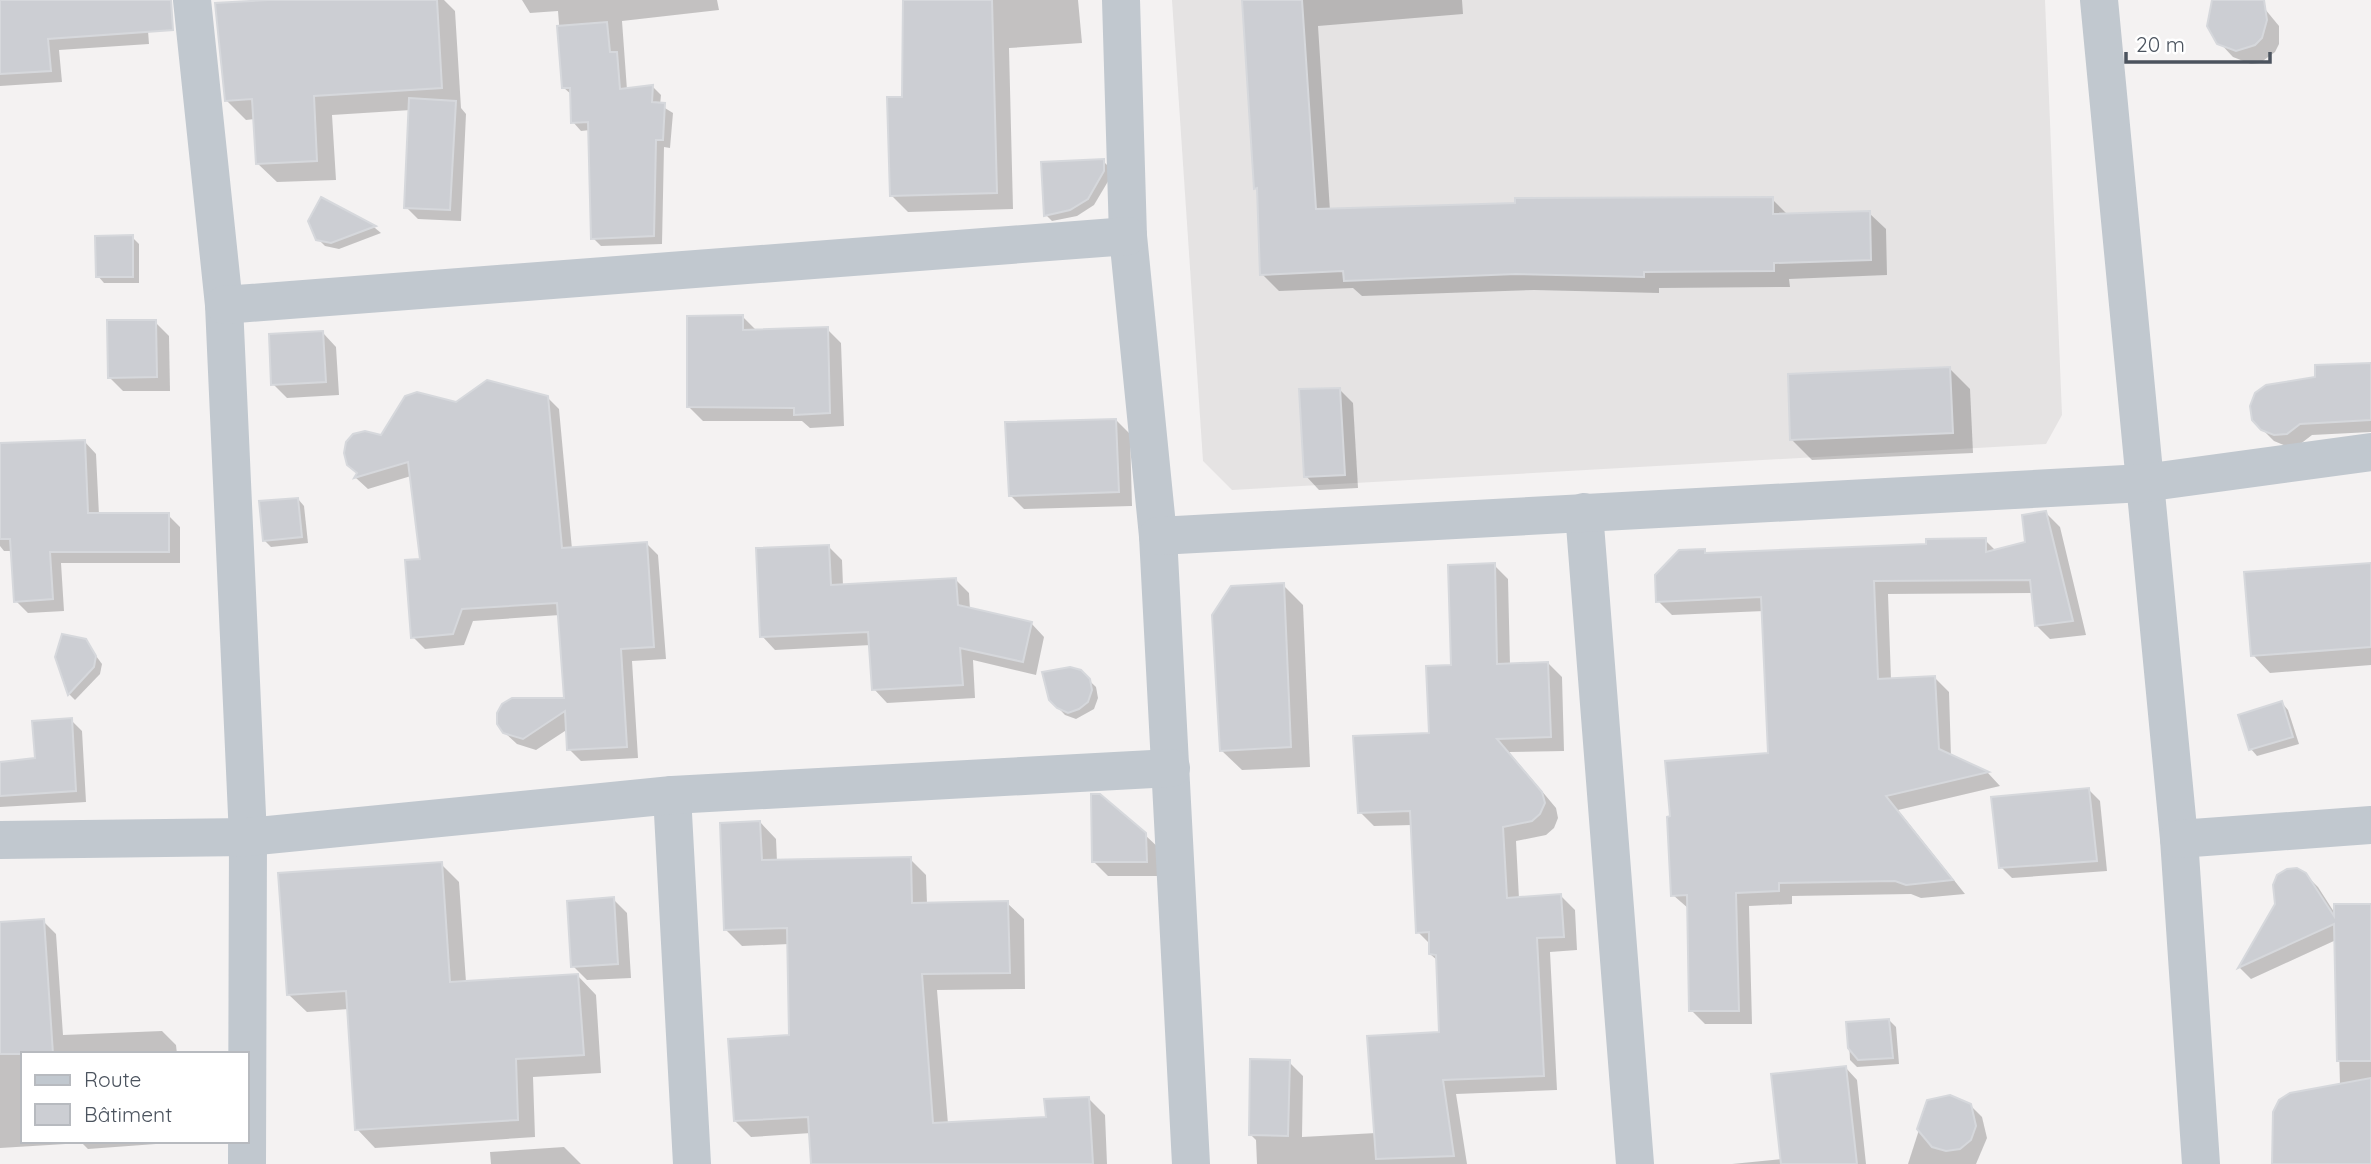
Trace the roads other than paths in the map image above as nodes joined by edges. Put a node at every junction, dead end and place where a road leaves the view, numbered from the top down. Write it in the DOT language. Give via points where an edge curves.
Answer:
graph roads {
  1 [pos="192,0"];
  2 [pos="1121,0"];
  3 [pos="2099,0"];
  4 [pos="1128,236"];
  5 [pos="225,305"];
  6 [pos="2371,452"];
  7 [pos="2144,483"];
  8 [pos="1584,512"];
  9 [pos="1158,536"];
  10 [pos="1171,768"];
  11 [pos="672,794"];
  12 [pos="2371,825"];
  13 [pos="248,836"];
  14 [pos="2179,839"];
  15 [pos="0,840"];
  16 [pos="247,1052"];
  17 [pos="247,1143"];
  18 [pos="247,1164"];
  19 [pos="692,1164"];
  20 [pos="1191,1164"];
  21 [pos="1635,1164"];
  22 [pos="2201,1164"];
  1 -- 5 [label="street"];
  2 -- 4 [label="street"];
  3 -- 7 [label="street"];
  4 -- 5 [label="street"];
  4 -- 9 [label="street"];
  5 -- 13 [label="street"];
  6 -- 7 [label="street"];
  7 -- 8 [label="street"];
  7 -- 14 [label="street"];
  8 -- 9 [label="street"];
  8 -- 21 [label="street"];
  9 -- 10 [label="street"];
  10 -- 11 [label="street"];
  10 -- 20 [label="street"];
  11 -- 13 [label="street"];
  11 -- 19 [label="street"];
  12 -- 14 [label="street"];
  13 -- 15 [label="street"];
  13 -- 16 [label="street"];
  14 -- 22 [label="street"];
  17 -- 18 [label="street"];
}
